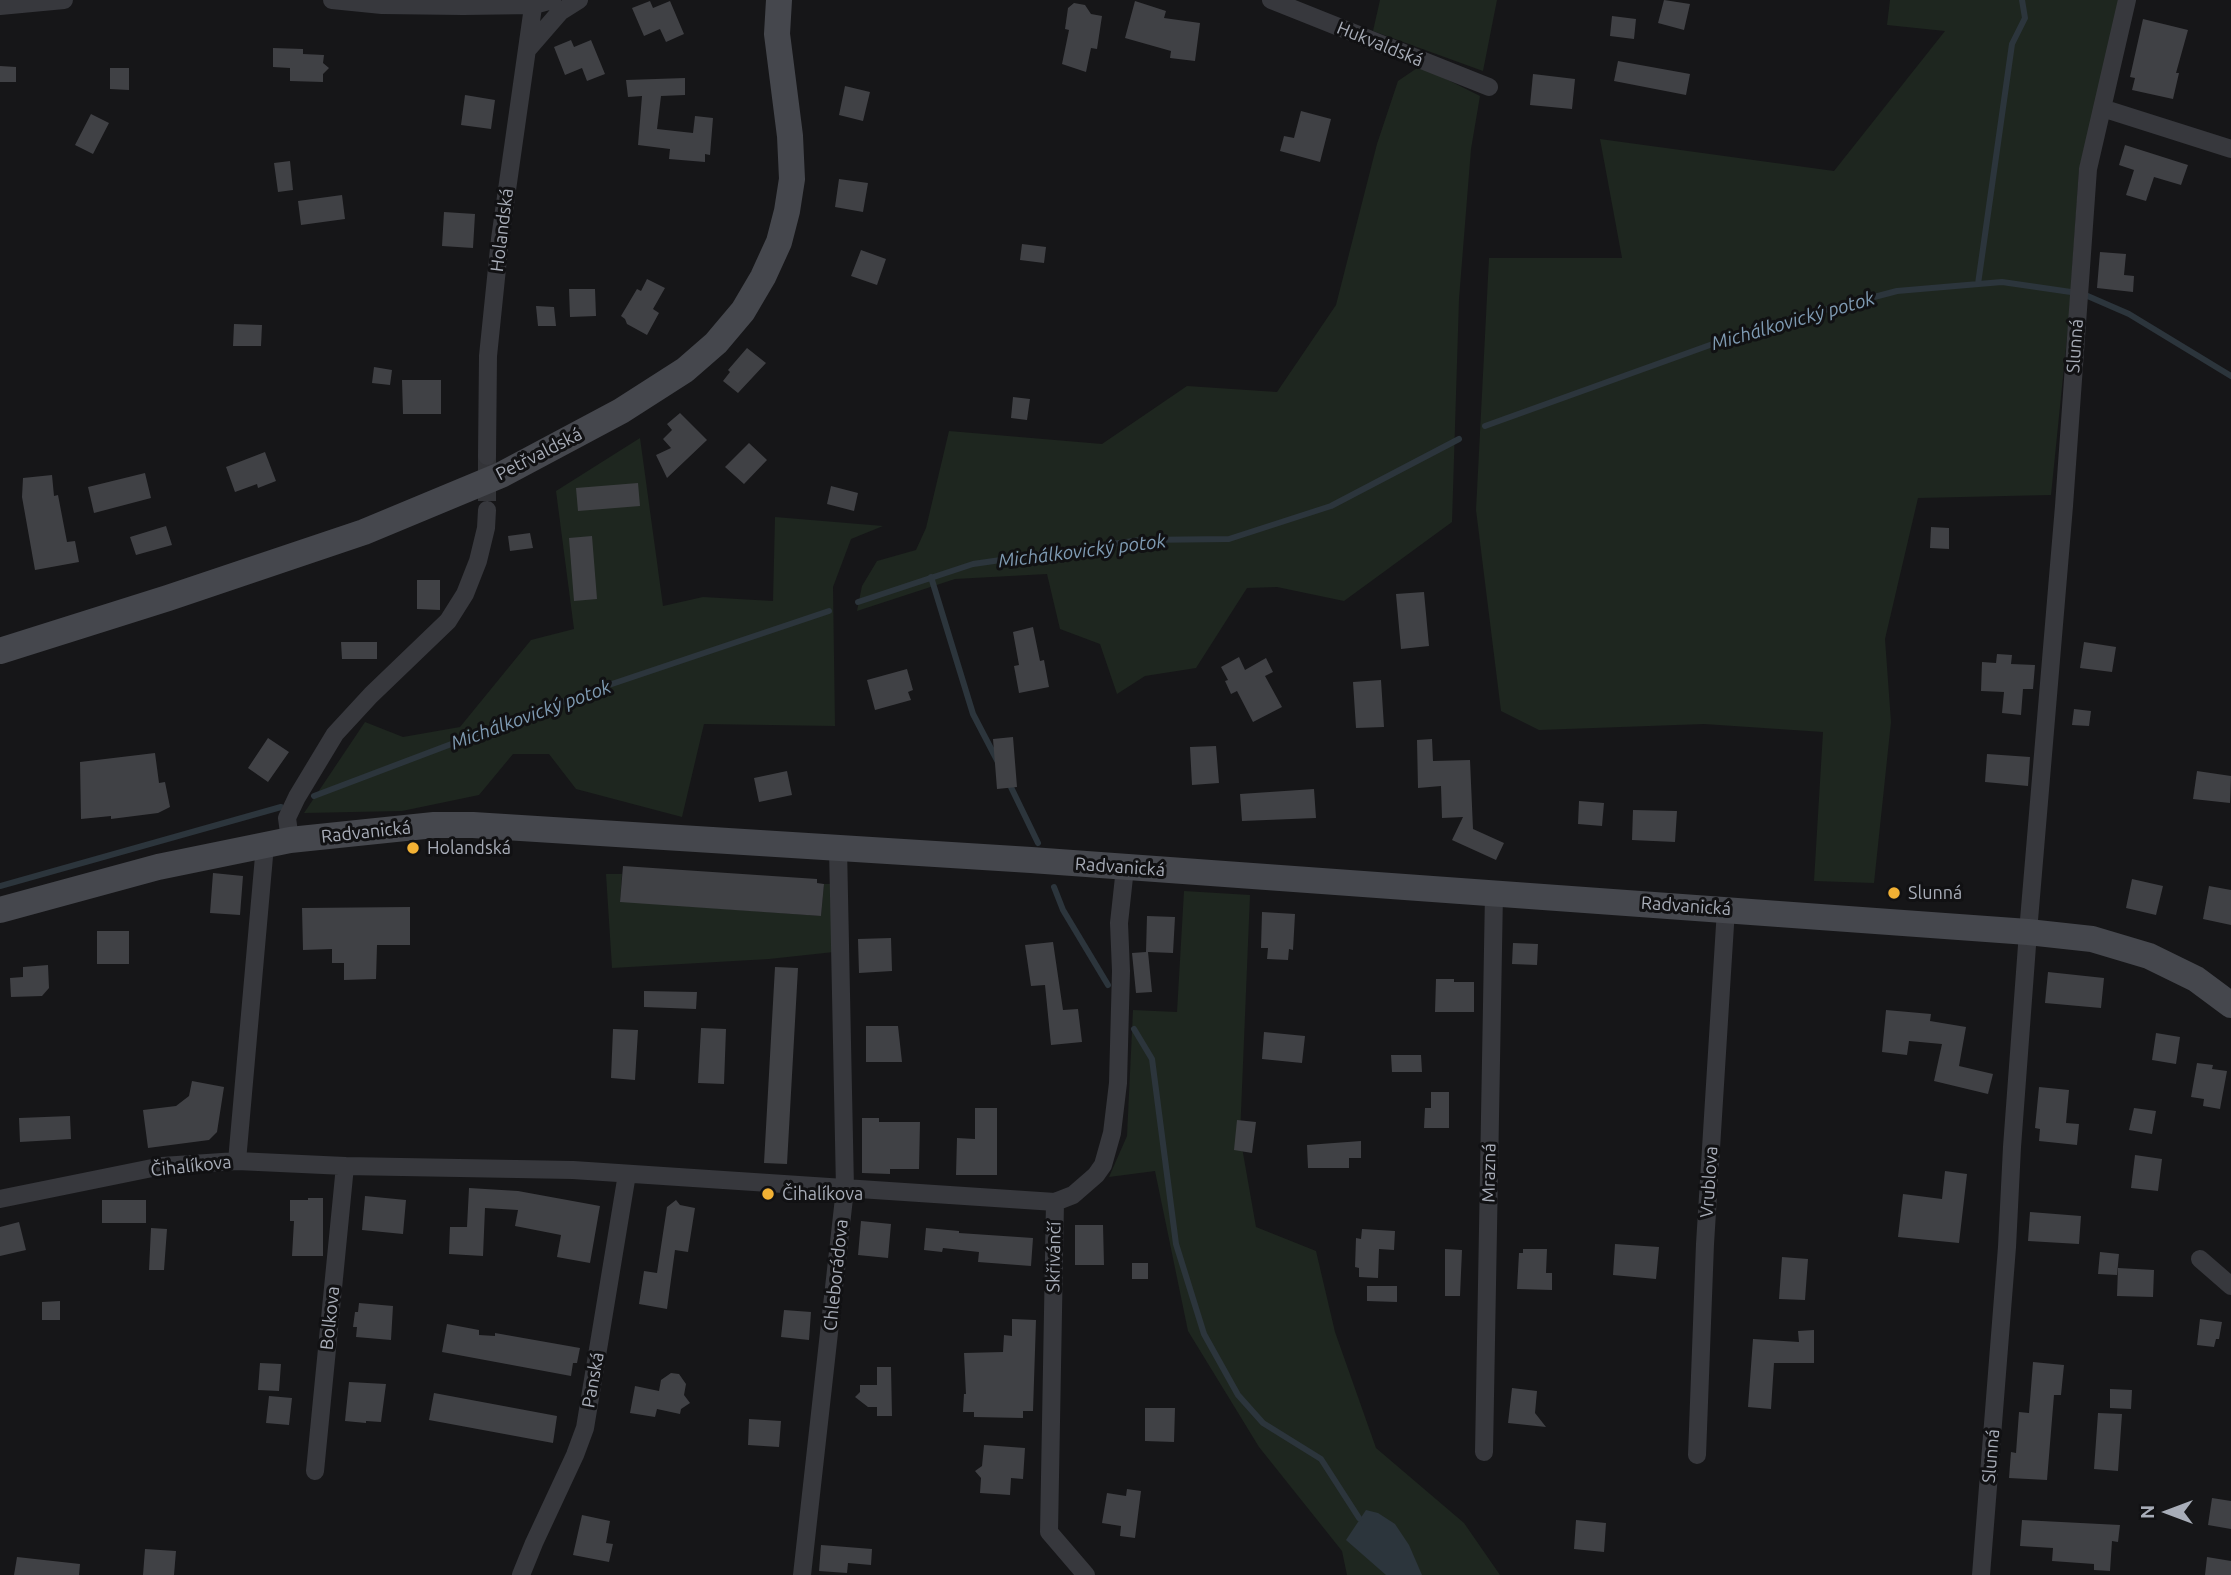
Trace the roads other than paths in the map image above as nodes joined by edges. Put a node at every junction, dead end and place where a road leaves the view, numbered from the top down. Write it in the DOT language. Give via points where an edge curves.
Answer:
graph roads {
  1 [pos="64,0"];
  2 [pos="332,0"];
  3 [pos="552,0"];
  4 [pos="579,0"];
  5 [pos="779,0"];
  6 [pos="1271,0"];
  7 [pos="2127,0"];
  8 [pos="534,3"];
  9 [pos="0,6"];
  10 [pos="527,50"];
  11 [pos="1489,87"];
  12 [pos="2102,108"];
  13 [pos="2231,149"];
  14 [pos="487,456"];
  15 [pos="487,510"];
  16 [pos="0,651"];
  17 [pos="278,843"];
  18 [pos="838,847"];
  19 [pos="1125,867"];
  20 [pos="1494,893"];
  21 [pos="1727,909"];
  22 [pos="0,910"];
  23 [pos="2028,932"];
  24 [pos="2231,1005"];
  25 [pos="237,1161"];
  26 [pos="345,1166"];
  27 [pos="627,1174"];
  28 [pos="845,1189"];
  29 [pos="0,1199"];
  30 [pos="1055,1202"];
  31 [pos="2200,1259"];
  32 [pos="2231,1286"];
  33 [pos="1484,1452"];
  34 [pos="1697,1455"];
  35 [pos="314,1471"];
  36 [pos="521,1575"];
  37 [pos="802,1575"];
  38 [pos="1086,1575"];
  39 [pos="1981,1575"];
  1 -- 9 [label="street"];
  2 -- 8 [label="street" via="382,5"];
  3 -- 8 [label="street"];
  4 -- 10 [label="street" via="560,12"];
  5 -- 16 [label="street, Petřvaldská" via="777,34 792,179 787,211 779,242 744,311 685,370 621,411 501,475 364,532"];
  6 -- 11 [label="street, Hukvaldská"];
  7 -- 12 [label="street, Slunná"];
  8 -- 10 [label="street, Holandská"];
  10 -- 14 [label="street, Holandská" via="488,356"];
  12 -- 13 [label="street"];
  12 -- 23 [label="street, Slunná" via="2088,169"];
  15 -- 17 [label="street" via="478,562 448,621 335,734 297,797"];
  17 -- 18 [label="street, Radvanická" via="434,825 473,825"];
  17 -- 22 [label="street, Radvanická" via="158,867"];
  17 -- 25 [label="street"];
  18 -- 19 [label="street, Radvanická"];
  18 -- 28 [label="street, Chleborádova"];
  19 -- 20 [label="street, Radvanická"];
  19 -- 30 [label="street, Skřivánčí" via="1119,923 1118,1083 1112,1133 1096,1175 1073,1195"];
  20 -- 21 [label="street, Radvanická"];
  20 -- 33 [label="street, Mrazná"];
  21 -- 23 [label="street, Radvanická"];
  21 -- 34 [label="street, Vrublova" via="1705,1244"];
  23 -- 24 [label="street, Radvanická" via="2092,939 2150,956 2196,979"];
  23 -- 39 [label="street, Slunná"];
  25 -- 26 [label="street, Čihalíkova"];
  25 -- 29 [label="street, Čihalíkova" via="162,1166"];
  26 -- 27 [label="street, Čihalíkova"];
  26 -- 35 [label="street, Bolkova"];
  27 -- 28 [label="street, Čihalíkova"];
  27 -- 36 [label="street, Panská" via="585,1428"];
  28 -- 30 [label="street, Čihalíkova"];
  28 -- 37 [label="street, Chleborádova"];
  30 -- 38 [label="street, Skřivánčí" via="1049,1532"];
  31 -- 32 [label="street"];
}
